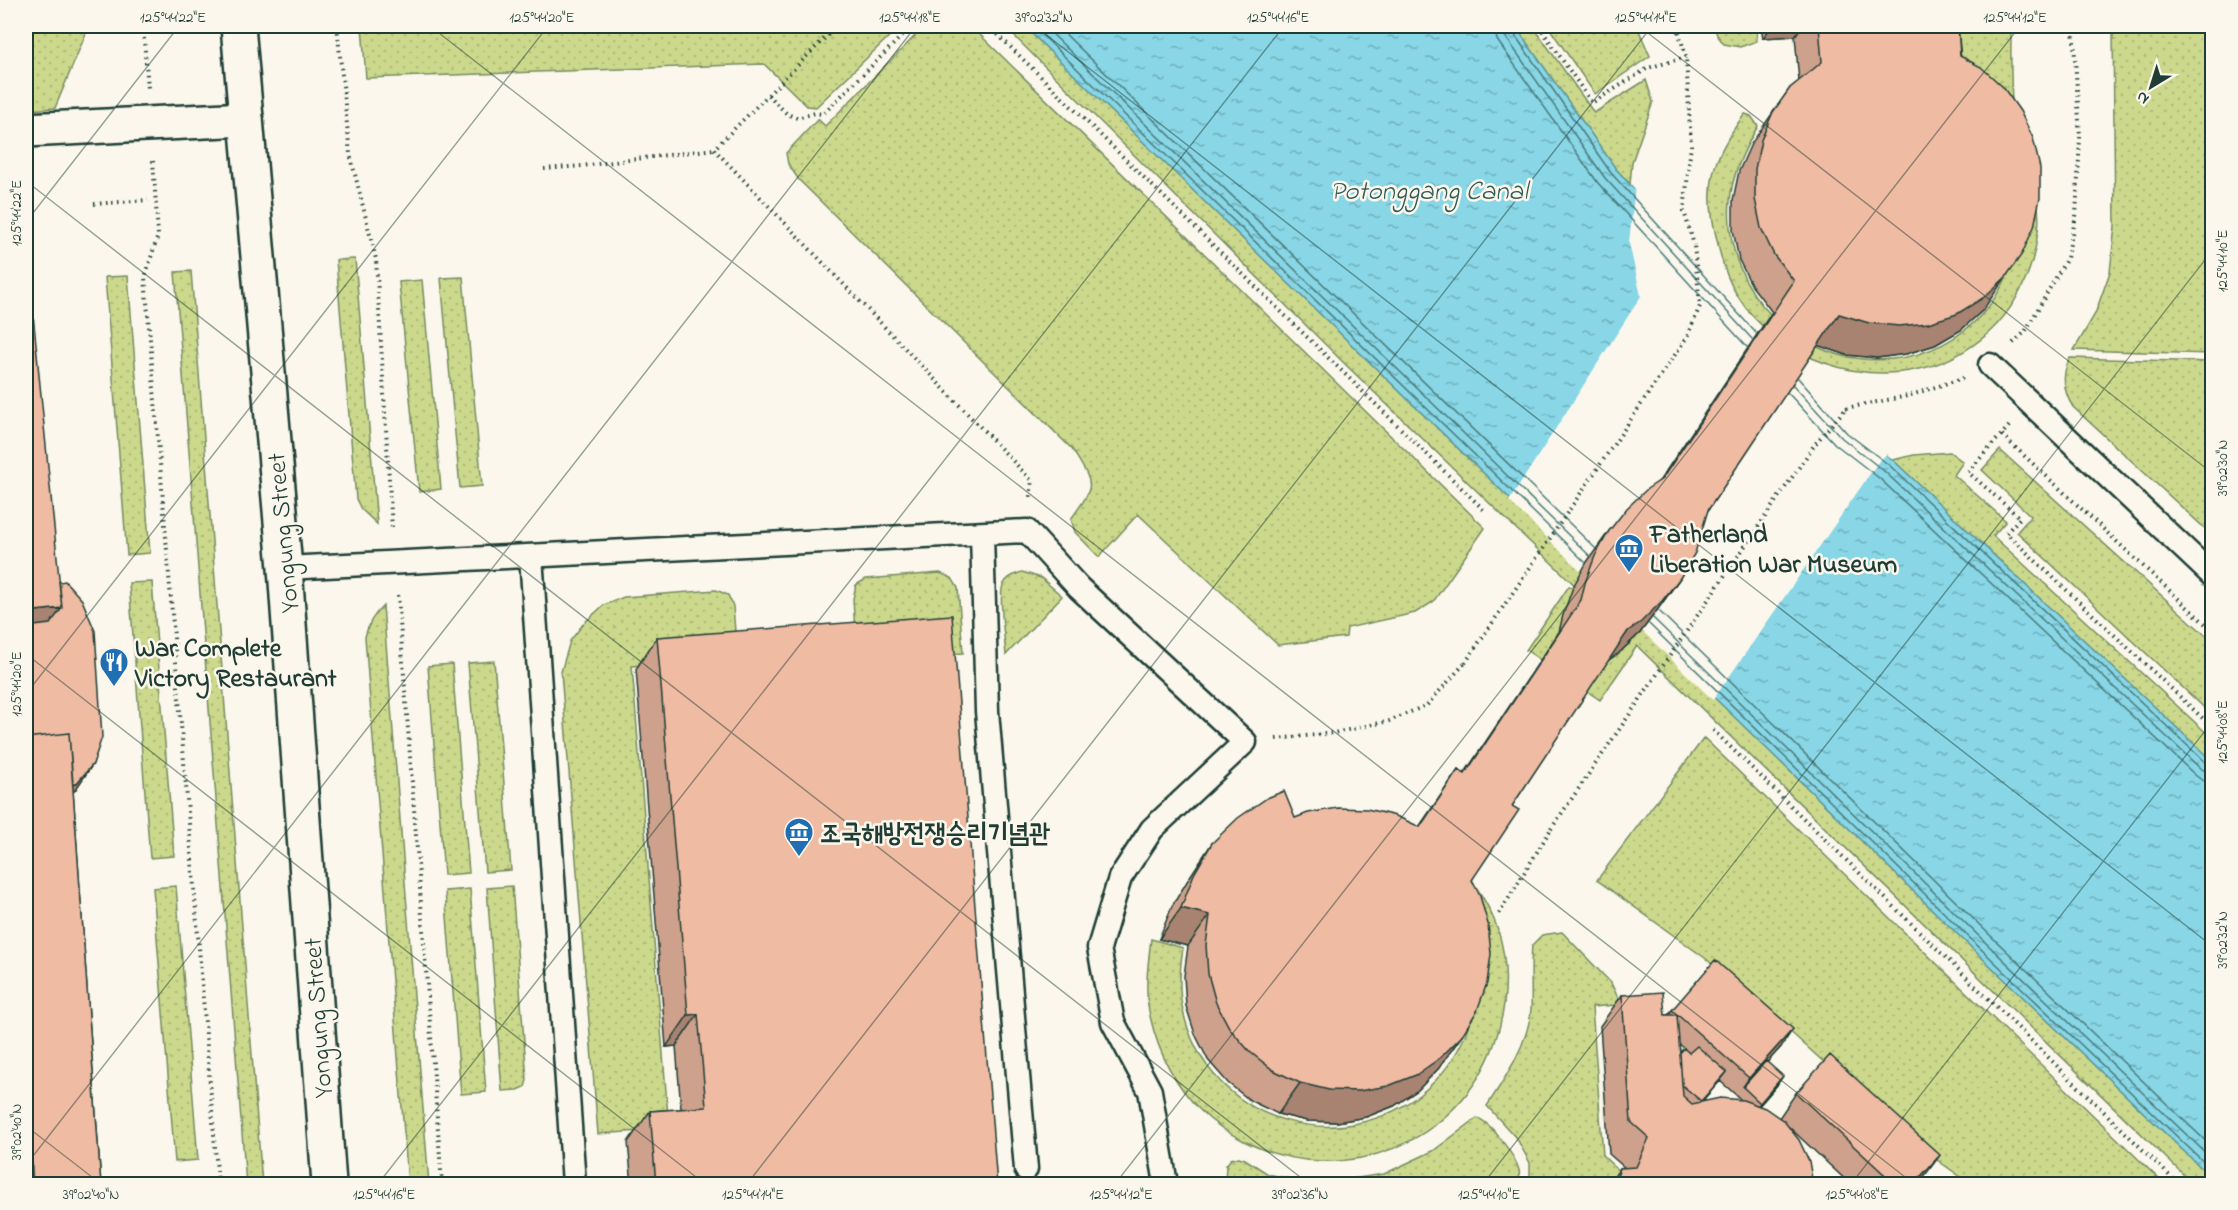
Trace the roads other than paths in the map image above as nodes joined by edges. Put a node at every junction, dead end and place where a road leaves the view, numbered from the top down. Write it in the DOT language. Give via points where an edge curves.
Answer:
graph roads {
  1 [pos="238,26"];
  2 [pos="246,119"];
  3 [pos="26,130"];
  4 [pos="1990,365"];
  5 [pos="982,534"];
  6 [pos="531,556"];
  7 [pos="285,568"];
  8 [pos="2212,575"];
  9 [pos="1026,1169"];
  10 [pos="329,1185"];
  11 [pos="574,1185"];
  12 [pos="1166,1185"];
  1 -- 2 [label="main road, Yongung Street"];
  2 -- 3 [label="main road"];
  2 -- 7 [label="main road, Yongung Street"];
  4 -- 8 [label="lane"];
  5 -- 6 [label="lane"];
  5 -- 9 [label="lane" via="987,711"];
  5 -- 12 [label="lane" via="1026,531 1079,588 1245,742 1152,829 1120,878 1099,948 1113,1022 1150,1091"];
  6 -- 7 [label="lane"];
  6 -- 11 [label="lane"];
  7 -- 10 [label="main road, Yongung Street"];
}
